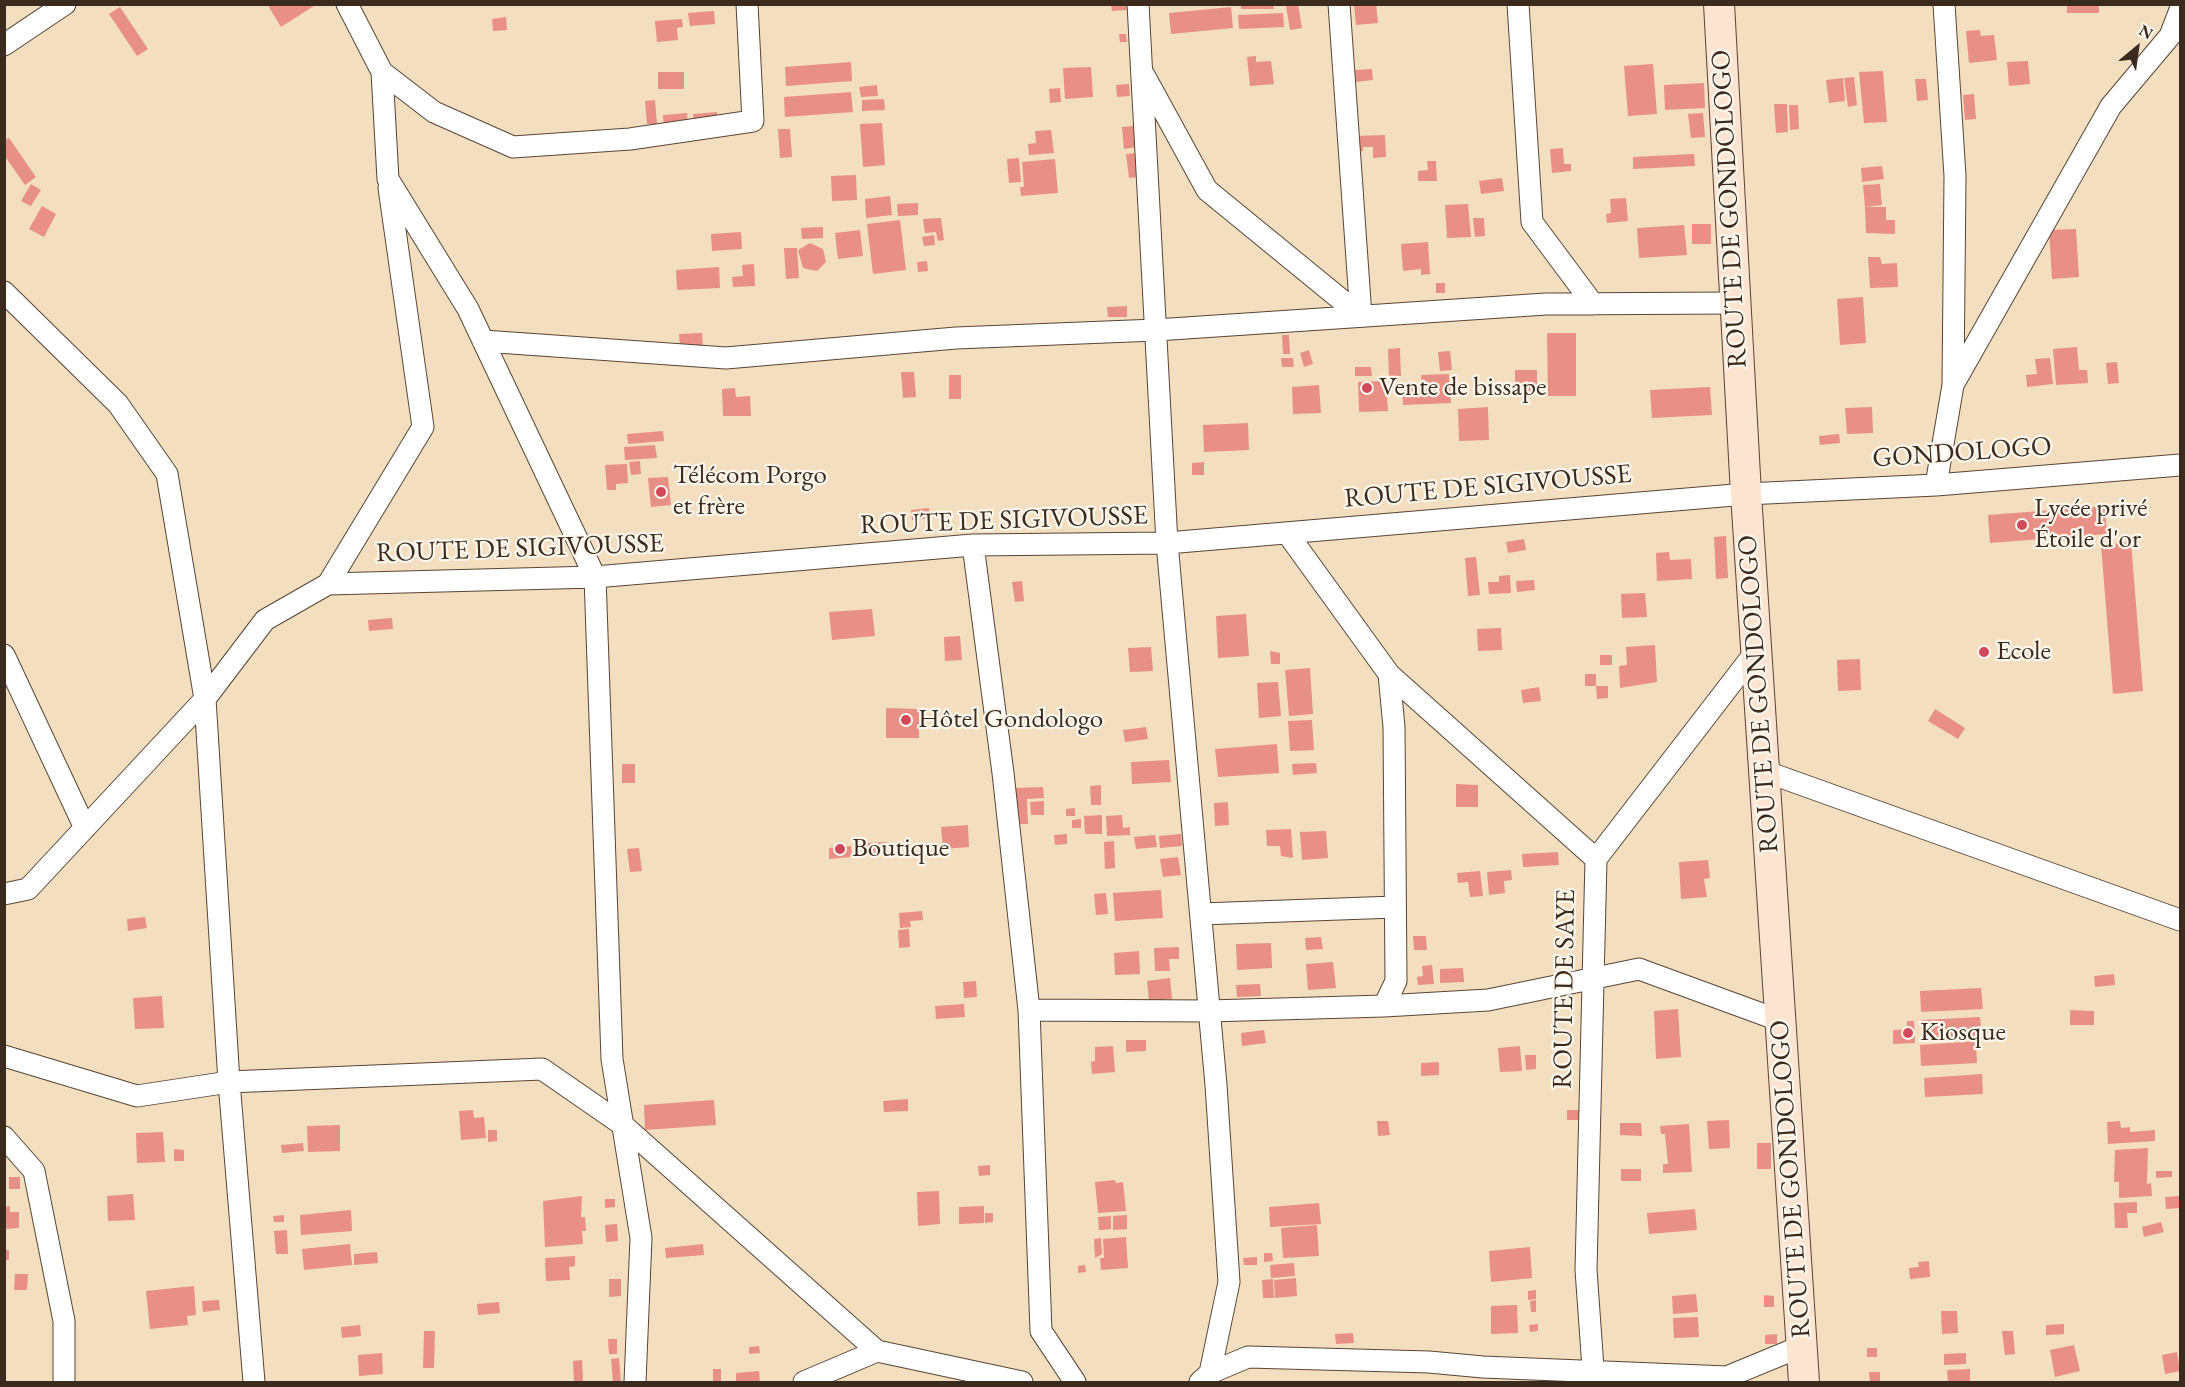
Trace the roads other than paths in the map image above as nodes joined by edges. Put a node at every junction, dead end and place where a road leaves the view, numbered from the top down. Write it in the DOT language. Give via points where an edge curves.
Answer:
graph roads {
  1 [pos="65,4"];
  2 [pos="347,4"];
  3 [pos="747,4"];
  4 [pos="1138,4"];
  5 [pos="1339,4"];
  6 [pos="1518,4"];
  7 [pos="1719,4"];
  8 [pos="1944,4"];
  9 [pos="2181,10"];
  10 [pos="4,45"];
  11 [pos="1141,69"];
  12 [pos="382,72"];
  13 [pos="388,179"];
  14 [pos="4,292"];
  15 [pos="1736,303"];
  16 [pos="1593,304"];
  17 [pos="1361,316"];
  18 [pos="1156,330"];
  19 [pos="483,341"];
  20 [pos="1953,385"];
  21 [pos="2181,465"];
  22 [pos="1936,485"];
  23 [pos="1746,494"];
  24 [pos="1287,533"];
  25 [pos="1167,543"];
  26 [pos="973,545"];
  27 [pos="595,577"];
  28 [pos="327,584"];
  29 [pos="1756,650"];
  30 [pos="4,655"];
  31 [pos="1389,674"];
  32 [pos="205,699"];
  33 [pos="1764,771"];
  34 [pos="86,828"];
  35 [pos="1596,859"];
  36 [pos="4,894"];
  37 [pos="1395,907"];
  38 [pos="1201,914"];
  39 [pos="2181,920"];
  40 [pos="1595,978"];
  41 [pos="1384,1006"];
  42 [pos="1029,1010"];
  43 [pos="1209,1011"];
  44 [pos="1780,1021"];
  45 [pos="4,1056"];
  46 [pos="229,1082"];
  47 [pos="623,1125"];
  48 [pos="4,1137"];
  49 [pos="1802,1346"];
  50 [pos="877,1351"];
  51 [pos="1593,1377"];
  52 [pos="1205,1378"];
  53 [pos="64,1383"];
  54 [pos="254,1383"];
  55 [pos="634,1383"];
  56 [pos="804,1383"];
  57 [pos="1022,1383"];
  58 [pos="1076,1383"];
  59 [pos="1804,1383"];
  1 -- 10 [label="street"];
  2 -- 12 [label="street"];
  3 -- 12 [label="street" via="753,121 630,139 513,147 434,112"];
  4 -- 11 [label="street"];
  5 -- 17 [label="street"];
  6 -- 16 [label="street" via="1532,222"];
  7 -- 15 [label="street, ROUTE DE GONDOLOGO"];
  8 -- 20 [label="street" via="1955,176"];
  9 -- 20 [label="street" via="2170,36 2110,106"];
  11 -- 17 [label="street" via="1207,190"];
  11 -- 18 [label="street"];
  12 -- 13 [label="street"];
  13 -- 19 [label="street" via="468,309"];
  13 -- 28 [label="street" via="423,427"];
  14 -- 32 [label="street" via="118,404 167,474"];
  15 -- 16 [label="street"];
  15 -- 23 [label="street, ROUTE DE GONDOLOGO"];
  16 -- 17 [label="street"];
  17 -- 18 [label="street"];
  18 -- 19 [label="street" via="956,338 726,358"];
  18 -- 25 [label="street"];
  19 -- 27 [label="street"];
  20 -- 22 [label="street"];
  21 -- 22 [label="street, GONDOLOGO"];
  22 -- 23 [label="street, GONDOLOGO"];
  23 -- 24 [label="street, ROUTE DE SIGIVOUSSE"];
  23 -- 29 [label="street, ROUTE DE GONDOLOGO"];
  24 -- 25 [label="street, ROUTE DE SIGIVOUSSE"];
  24 -- 31 [label="street"];
  25 -- 26 [label="street, ROUTE DE SIGIVOUSSE"];
  25 -- 38 [label="street"];
  26 -- 27 [label="street, ROUTE DE SIGIVOUSSE"];
  26 -- 42 [label="street"];
  27 -- 28 [label="street, ROUTE DE SIGIVOUSSE"];
  27 -- 47 [label="street" via="612,1059"];
  28 -- 32 [label="street, ROUTE DE SIGIVOUSSE" via="265,620"];
  29 -- 33 [label="street, ROUTE DE GONDOLOGO"];
  29 -- 35 [label="street, ROUTE DE SAYE"];
  30 -- 34 [label="street"];
  31 -- 35 [label="street"];
  31 -- 37 [label="street" via="1394,727"];
  32 -- 34 [label="street, ROUTE DE SIGIVOUSSE"];
  32 -- 46 [label="street"];
  33 -- 39 [label="street"];
  33 -- 44 [label="street, ROUTE DE GONDOLOGO"];
  34 -- 36 [label="street, ROUTE DE SIGIVOUSSE" via="28,890"];
  35 -- 40 [label="street, ROUTE DE SAYE"];
  37 -- 38 [label="street"];
  37 -- 41 [label="street" via="1396,981"];
  38 -- 43 [label="street"];
  40 -- 41 [label="street" via="1488,1000"];
  40 -- 44 [label="street" via="1639,969"];
  40 -- 51 [label="street, ROUTE DE SAYE" via="1586,1270"];
  41 -- 43 [label="street"];
  42 -- 43 [label="street"];
  42 -- 58 [label="street" via="1041,1331"];
  43 -- 52 [label="street" via="1228,1282"];
  44 -- 49 [label="street, ROUTE DE GONDOLOGO"];
  45 -- 46 [label="street" via="137,1096"];
  46 -- 47 [label="street" via="542,1070"];
  46 -- 54 [label="street"];
  47 -- 50 [label="street"];
  47 -- 55 [label="street" via="640,1238"];
  48 -- 53 [label="street" via="34,1171 64,1321"];
  49 -- 51 [label="street" via="1727,1377"];
  49 -- 59 [label="street, ROUTE DE GONDOLOGO"];
  50 -- 56 [label="street"];
  50 -- 57 [label="street"];
  51 -- 52 [label="street" via="1429,1362 1248,1357"];
}
